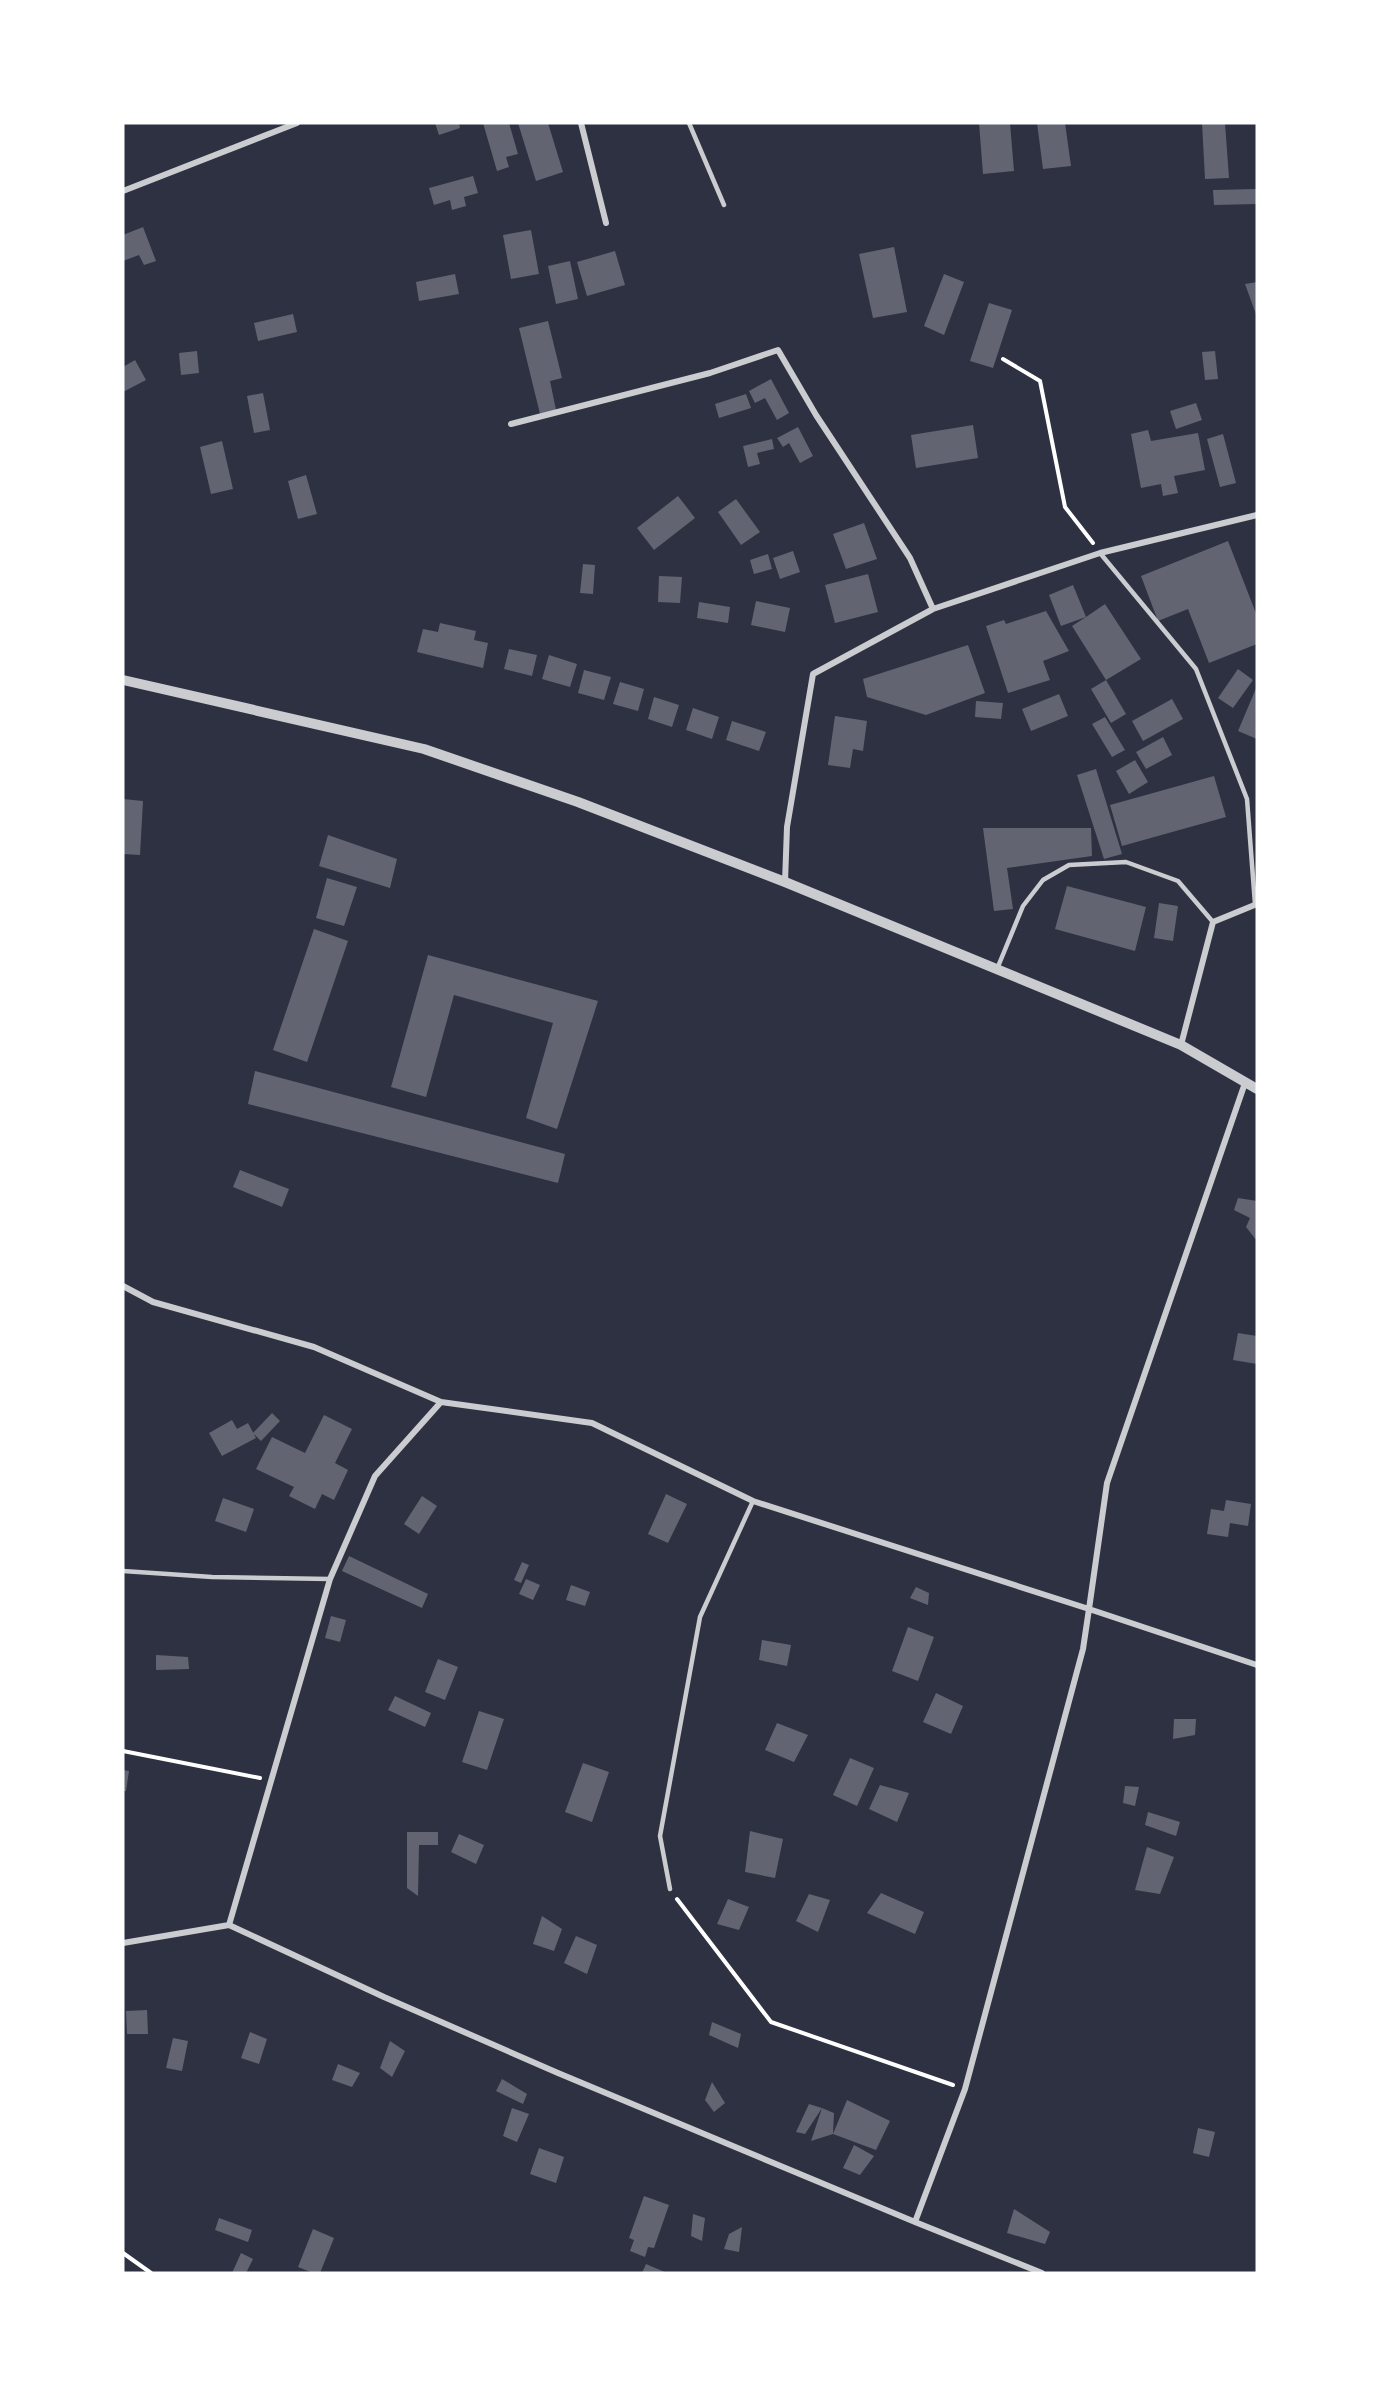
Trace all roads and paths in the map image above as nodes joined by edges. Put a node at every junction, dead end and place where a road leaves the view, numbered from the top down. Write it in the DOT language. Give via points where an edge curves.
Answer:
graph roads {
  1 [pos="297,123"];
  2 [pos="581,123"];
  3 [pos="689,123"];
  4 [pos="123,191"];
  5 [pos="724,205"];
  6 [pos="606,223"];
  7 [pos="1003,359"];
  8 [pos="511,424"];
  9 [pos="1257,515"];
  10 [pos="1100,553"];
  11 [pos="933,609"];
  12 [pos="123,680"];
  13 [pos="785,882"];
  14 [pos="1256,904"];
  15 [pos="1213,922"];
  16 [pos="997,969"];
  17 [pos="1181,1045"];
  18 [pos="1245,1083"];
  19 [pos="1257,1089"];
  20 [pos="123,1286"];
  21 [pos="441,1402"];
  22 [pos="753,1501"];
  23 [pos="123,1571"];
  24 [pos="330,1578"];
  25 [pos="1089,1609"];
  26 [pos="1257,1665"];
  27 [pos="123,1751"];
  28 [pos="272,1780"];
  29 [pos="669,1889"];
  30 [pos="229,1925"];
  31 [pos="123,1943"];
  32 [pos="965,2089"];
  33 [pos="915,2222"];
  34 [pos="123,2253"];
  35 [pos="151,2273"];
  36 [pos="1042,2273"];
  1 -- 4 [label="street"];
  2 -- 6 [label="street"];
  3 -- 5 [label="lane"];
  7 -- 10 [label="path" via="1040,381 1065,507"];
  8 -- 11 [label="street" via="710,373 778,351 910,558"];
  9 -- 10 [label="street"];
  10 -- 11 [label="street"];
  10 -- 14 [label="lane" via="1196,669 1247,799"];
  11 -- 13 [label="street" via="813,674 787,827"];
  12 -- 13 [label="street" via="424,749 578,802"];
  13 -- 16 [label="street"];
  14 -- 15 [label="street"];
  15 -- 16 [label="lane" via="1178,881 1126,862 1069,865 1043,879 1023,906"];
  15 -- 17 [label="street"];
  16 -- 17 [label="street"];
  17 -- 18 [label="street"];
  18 -- 19 [label="street"];
  18 -- 25 [label="street" via="1107,1483"];
  20 -- 21 [label="street" via="153,1302 314,1347"];
  21 -- 22 [label="street" via="592,1423"];
  21 -- 24 [label="street" via="375,1476"];
  22 -- 25 [label="street"];
  22 -- 29 [label="lane" via="700,1617 660,1836"];
  23 -- 24 [label="lane"];
  24 -- 28 [label="street"];
  25 -- 26 [label="street"];
  25 -- 32 [label="street" via="1083,1649"];
  27 -- 28 [label="path"];
  28 -- 30 [label="street"];
  29 -- 32 [label="path" via="771,2022"];
  30 -- 31 [label="street"];
  30 -- 33 [label="street" via="384,1997"];
  32 -- 33 [label="street"];
  33 -- 36 [label="street"];
  34 -- 35 [label="path"];
}
